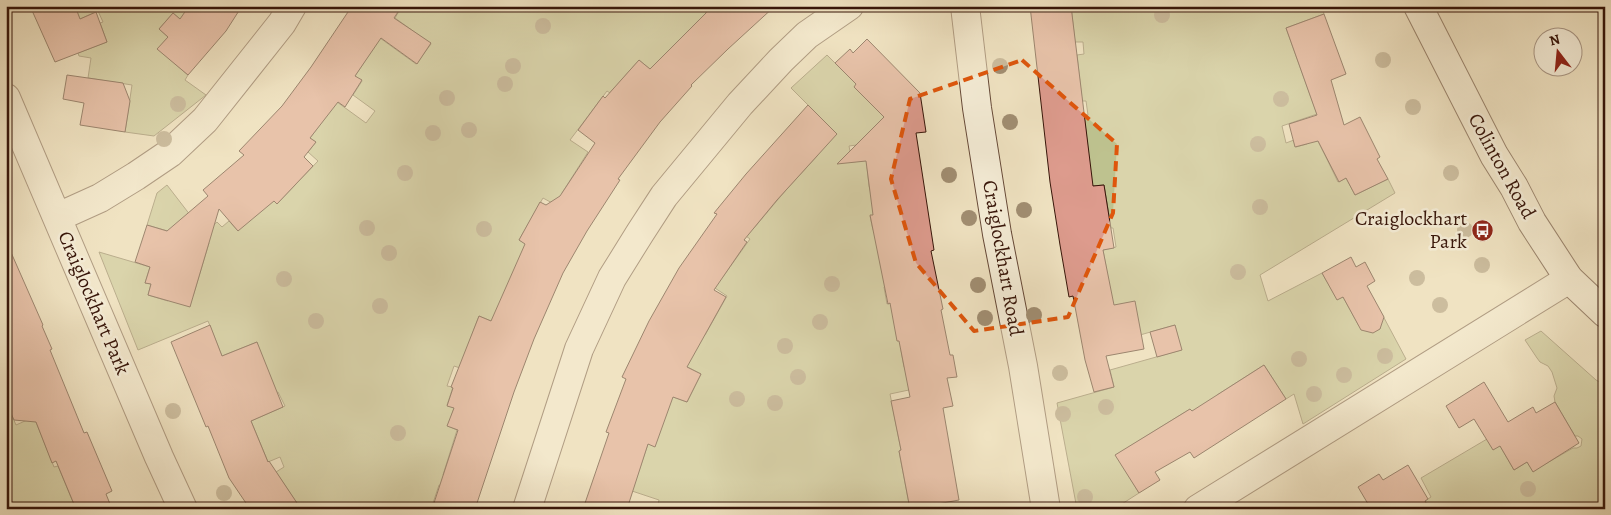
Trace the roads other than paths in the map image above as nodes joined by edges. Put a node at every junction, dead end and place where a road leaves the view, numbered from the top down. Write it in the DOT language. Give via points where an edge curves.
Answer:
graph roads {
  1 [pos="292,6"];
  2 [pos="849,6"];
  3 [pos="965,6"];
  4 [pos="1418,6"];
  5 [pos="6,98"];
  6 [pos="58,217"];
  7 [pos="1569,279"];
  8 [pos="1605,314"];
  9 [pos="183,509"];
  10 [pos="527,509"];
  11 [pos="1046,509"];
  12 [pos="1198,509"];
  1 -- 6 [label="street" via="205,120 170,153 100,198"];
  2 -- 10 [label="street" via="808,35 740,104 664,196 640,233 612,278 579,348"];
  3 -- 11 [label="street, Craiglockhart Road" via="994,214"];
  4 -- 7 [label="street, Colinton Road" via="1494,155"];
  5 -- 6 [label="street, Craiglockhart Park"];
  6 -- 9 [label="street, Craiglockhart Park"];
  7 -- 8 [label="street, Colinton Road"];
  7 -- 12 [label="street"];
}
